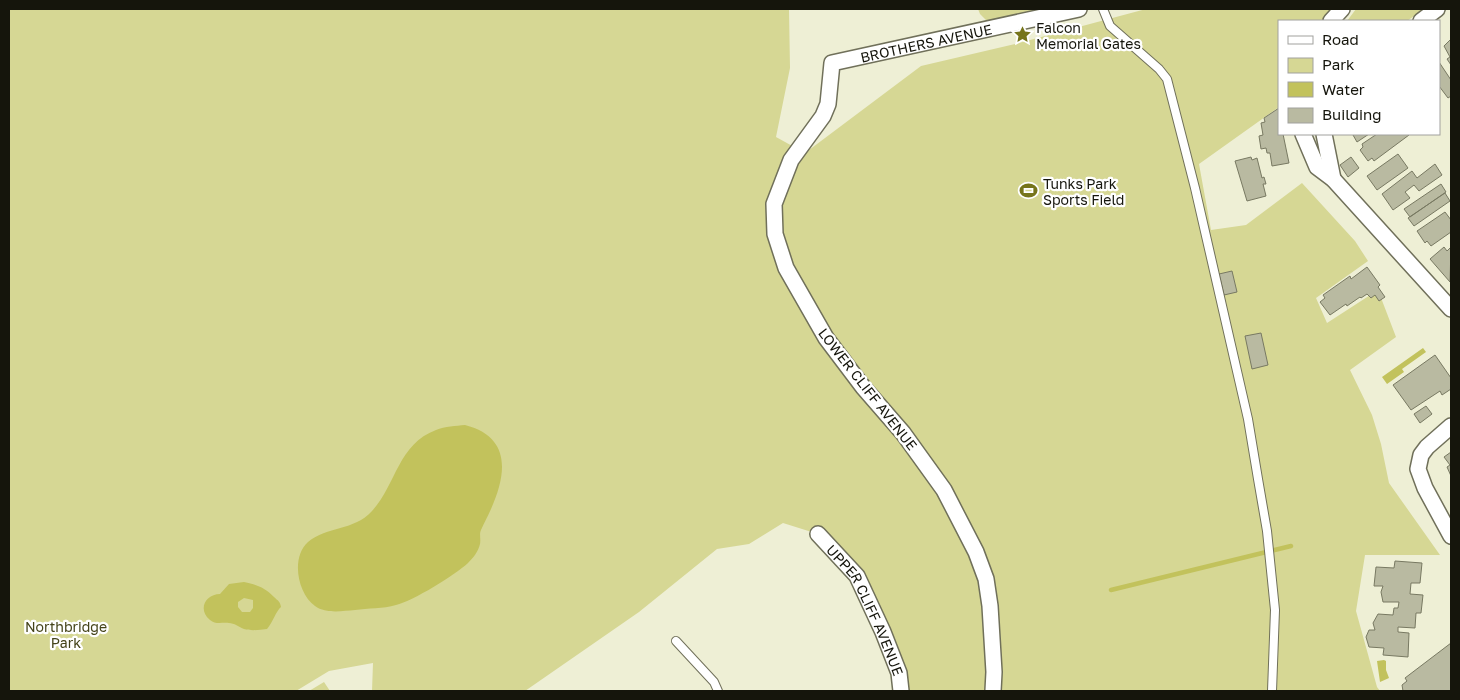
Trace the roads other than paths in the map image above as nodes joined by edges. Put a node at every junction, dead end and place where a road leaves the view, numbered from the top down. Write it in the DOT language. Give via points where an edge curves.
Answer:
graph roads {
  1 [pos="1079,9"];
  2 [pos="1103,9"];
  3 [pos="1342,9"];
  4 [pos="1438,9"];
  5 [pos="1332,20"];
  6 [pos="1422,20"];
  7 [pos="832,63"];
  8 [pos="1303,135"];
  9 [pos="1324,135"];
  10 [pos="1333,179"];
  11 [pos="1451,309"];
  12 [pos="1451,426"];
  13 [pos="818,534"];
  14 [pos="1451,536"];
  15 [pos="676,640"];
  16 [pos="718,691"];
  17 [pos="901,691"];
  18 [pos="993,691"];
  19 [pos="1272,691"];
  1 -- 7 [label="street, BROTHERS AVENUE"];
  2 -- 19 [label="lane" via="1110,26 1166,79 1195,188 1248,420 1267,531 1275,610"];
  3 -- 5 [label="street"];
  4 -- 6 [label="street"];
  7 -- 18 [label="street, LOWER CLIFF AVENUE" via="828,104 791,160 774,204 775,234 786,268 826,338 903,433 944,490 976,552 986,579 990,606"];
  8 -- 10 [label="street" via="1316,168"];
  9 -- 10 [label="street"];
  10 -- 11 [label="street"];
  12 -- 14 [label="street" via="1421,455 1418,469"];
  13 -- 17 [label="street, UPPER CLIFF AVENUE" via="857,576 899,673"];
  15 -- 16 [label="lane" via="714,682"];
}
